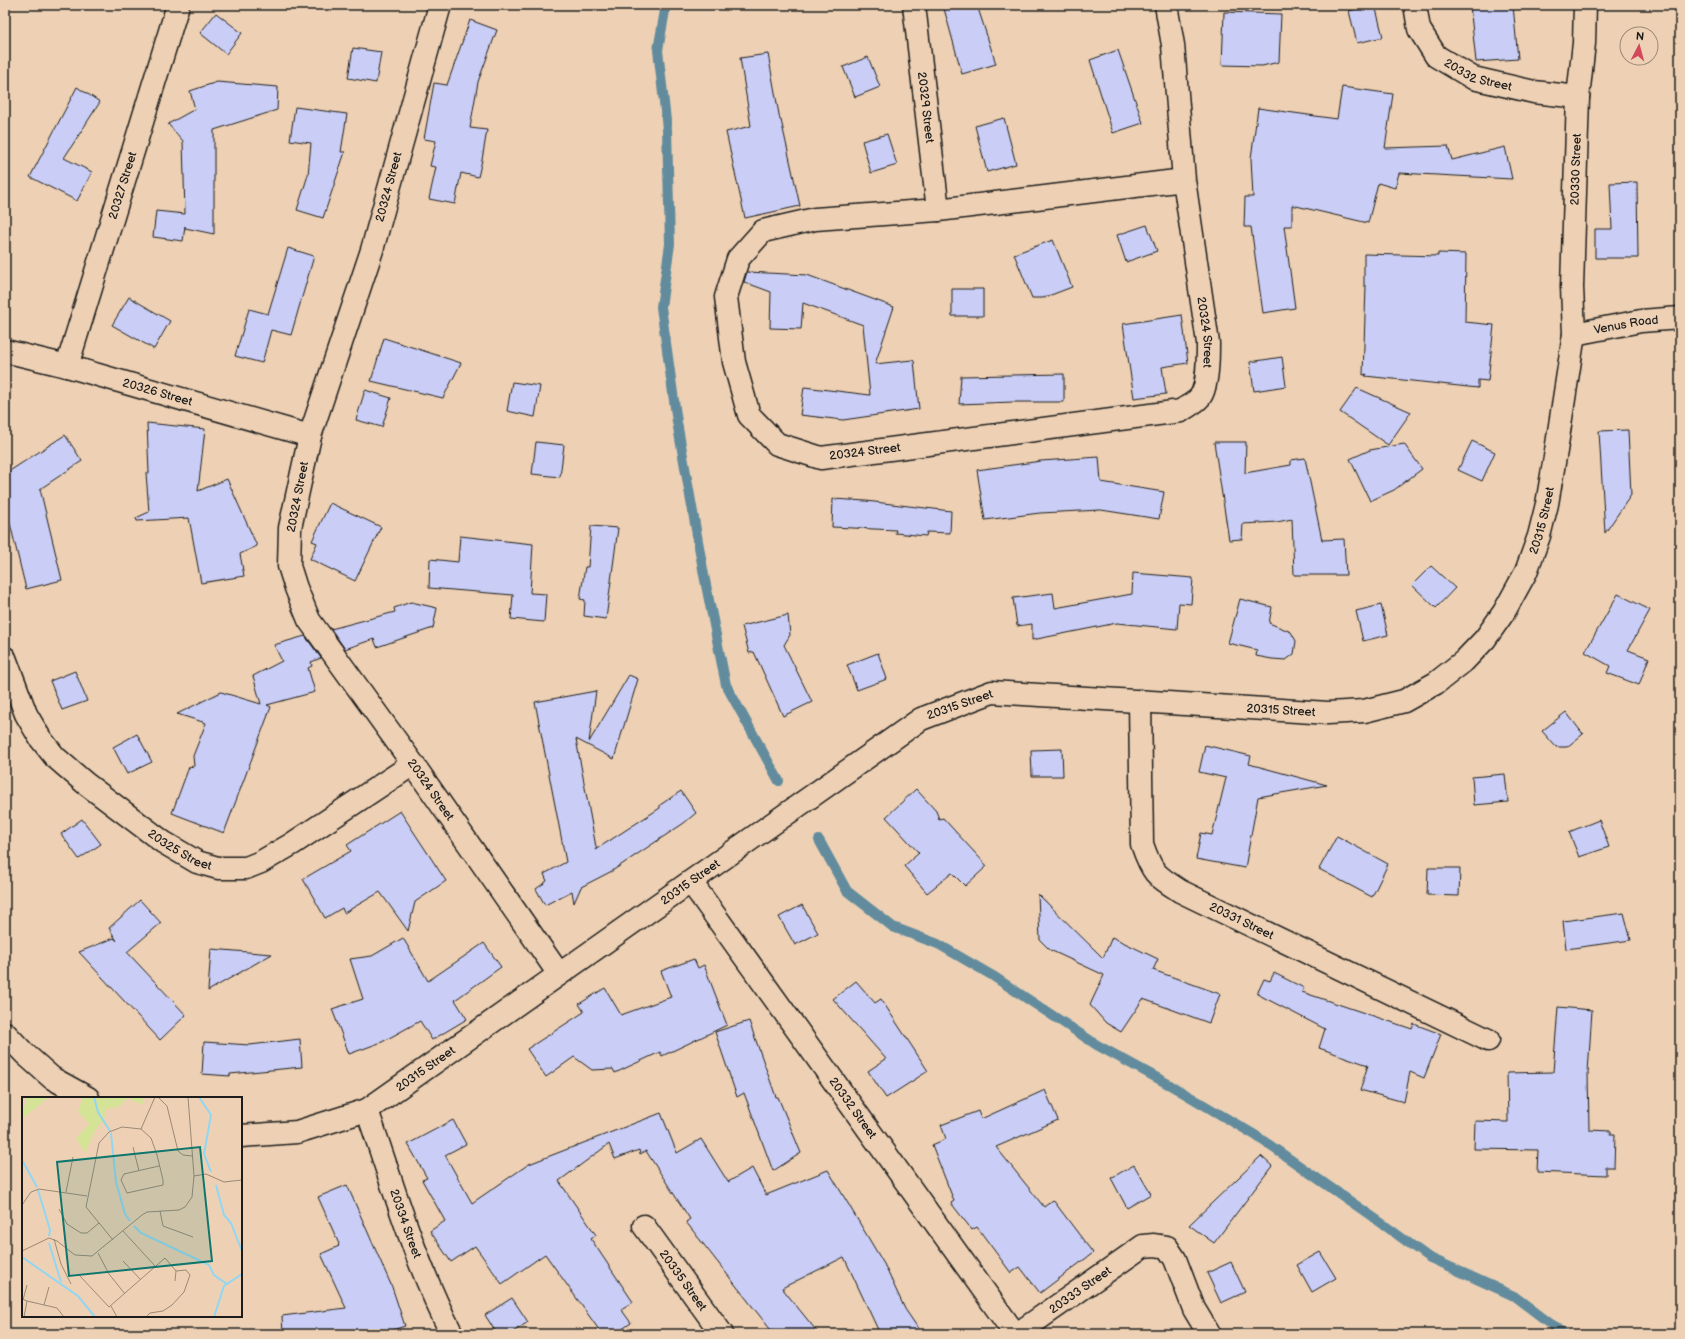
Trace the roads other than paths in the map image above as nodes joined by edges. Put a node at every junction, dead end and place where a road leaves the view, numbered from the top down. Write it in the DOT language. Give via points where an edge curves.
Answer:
graph roads {
  1 [pos="178,5"];
  2 [pos="440,5"];
  3 [pos="914,5"];
  4 [pos="1166,5"];
  5 [pos="1415,5"];
  6 [pos="1584,5"];
  7 [pos="1578,97"];
  8 [pos="1184,180"];
  9 [pos="938,210"];
  10 [pos="1680,318"];
  11 [pos="1574,334"];
  12 [pos="5,351"];
  13 [pos="67,366"];
  14 [pos="310,436"];
  15 [pos="5,658"];
  16 [pos="1140,701"];
  17 [pos="413,764"];
  18 [pos="690,882"];
  19 [pos="560,974"];
  20 [pos="5,1033"];
  21 [pos="1488,1040"];
  22 [pos="86,1097"];
  23 [pos="367,1110"];
  24 [pos="242,1136"];
  25 [pos="644,1226"];
  26 [pos="452,1334"];
  27 [pos="722,1334"];
  28 [pos="1016,1334"];
  29 [pos="1209,1334"];
  1 -- 13 [label="street, 20327 Street"];
  2 -- 14 [label="street, 20324 Street" via="372,250"];
  3 -- 9 [label="street, 20329 Street"];
  4 -- 8 [label="street, 20324 Street" via="1173,45"];
  5 -- 7 [label="street, 20332 Street" via="1419,29 1436,56 1473,78 1534,92"];
  6 -- 7 [label="street, 20330 Street" via="1584,43"];
  7 -- 11 [label="street, 20330 Street" via="1572,287"];
  8 -- 9 [label="street, 20324 Street"];
  8 -- 9 [label="street, 20324 Street" via="1208,343 1208,358 1200,398 1181,411 821,458 777,444 748,415 734,362 726,297 738,258 763,231 815,219"];
  10 -- 11 [label="street, Venus Road"];
  11 -- 16 [label="street, 20315 Street" via="1556,451 1539,536 1526,572 1504,612 1485,639 1464,661 1436,683 1404,701 1364,711 1328,713"];
  12 -- 13 [label="street, 20326 Street"];
  13 -- 14 [label="street, 20326 Street"];
  14 -- 17 [label="street, 20324 Street" via="290,528 289,566 293,580 309,620"];
  15 -- 17 [label="street, 20325 Street" via="26,714 55,757 163,842 198,862 218,868 246,868 261,862"];
  16 -- 18 [label="street, 20315 Street" via="992,692 921,720"];
  16 -- 21 [label="street, 20331 Street" via="1142,844 1149,864 1158,877 1180,891"];
  17 -- 19 [label="street, 20324 Street"];
  18 -- 19 [label="street, 20315 Street"];
  18 -- 28 [label="street, 20332 Street"];
  19 -- 23 [label="street, 20315 Street"];
  20 -- 22 [label="street" via="52,1078"];
  23 -- 24 [label="street, 20315 Street" via="297,1132"];
  23 -- 26 [label="street, 20334 Street" via="410,1237"];
  25 -- 27 [label="street, 20335 Street"];
  28 -- 29 [label="street, 20333 Street" via="1143,1246 1154,1245 1167,1247 1175,1260 1194,1309"];
}
